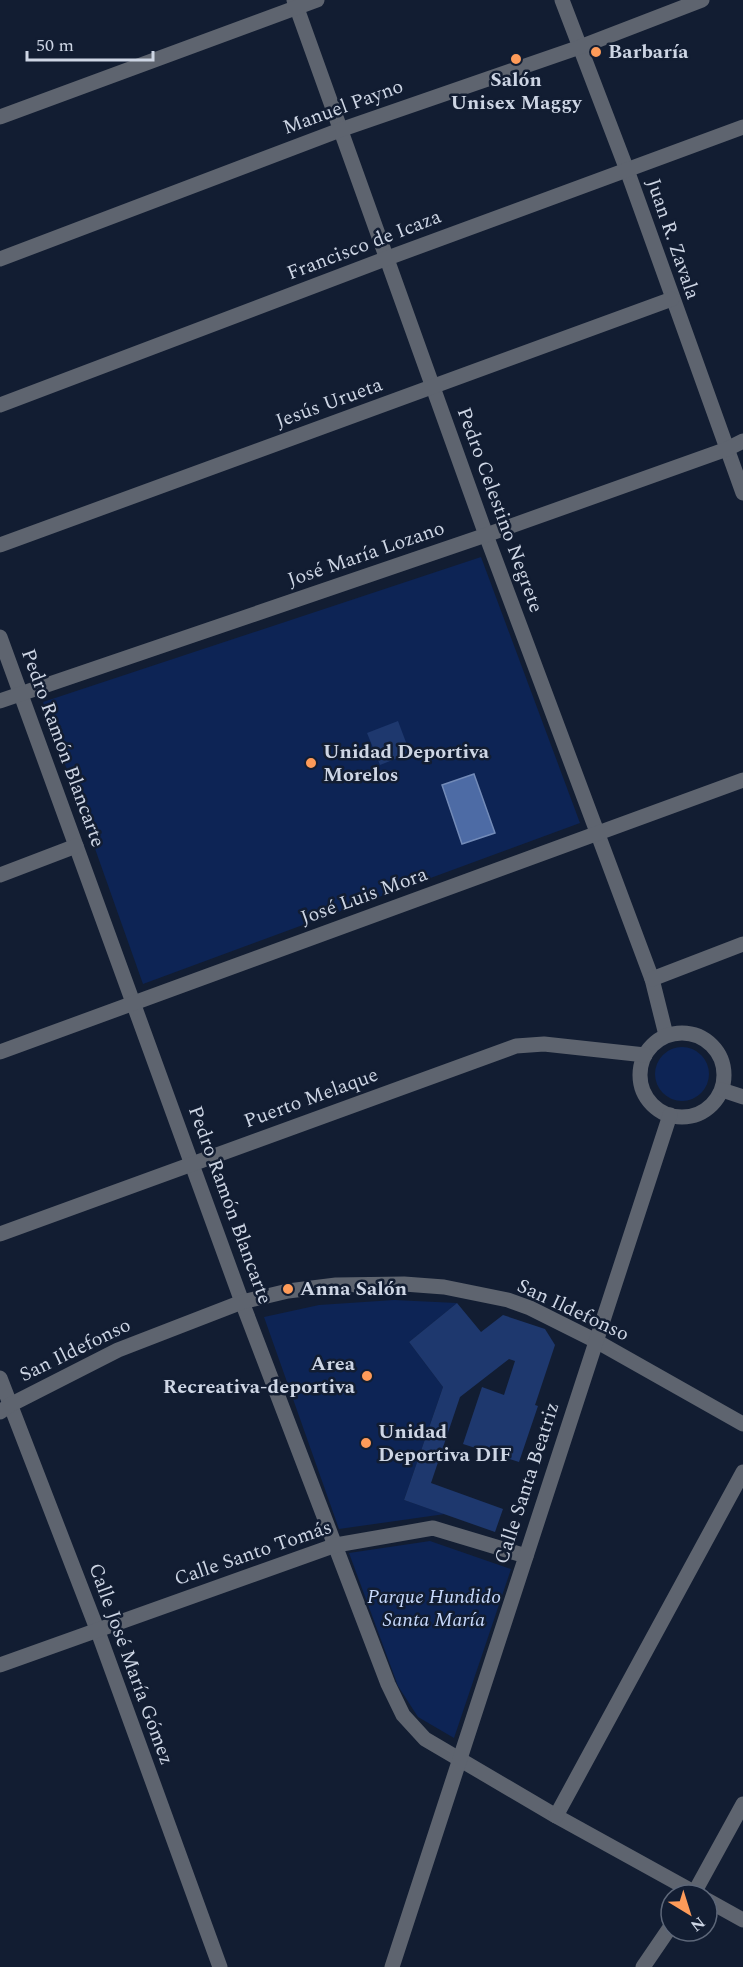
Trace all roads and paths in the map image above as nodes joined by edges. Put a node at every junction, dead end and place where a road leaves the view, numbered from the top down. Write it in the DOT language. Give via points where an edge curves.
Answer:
graph roads {
  1 [pos="317,0"];
  2 [pos="562,0"];
  3 [pos="702,0"];
  4 [pos="295,4"];
  5 [pos="579,47"];
  6 [pos="0,117"];
  7 [pos="743,127"];
  8 [pos="340,130"];
  9 [pos="627,170"];
  10 [pos="0,259"];
  11 [pos="386,259"];
  12 [pos="672,299"];
  13 [pos="434,387"];
  14 [pos="0,405"];
  15 [pos="743,441"];
  16 [pos="727,449"];
  17 [pos="743,493"];
  18 [pos="486,535"];
  19 [pos="0,546"];
  20 [pos="0,637"];
  21 [pos="21,694"];
  22 [pos="0,701"];
  23 [pos="743,780"];
  24 [pos="598,833"];
  25 [pos="76,846"];
  26 [pos="0,874"];
  27 [pos="743,944"];
  28 [pos="652,979"];
  29 [pos="134,1003"];
  30 [pos="666,1035"];
  31 [pos="0,1052"];
  32 [pos="645,1055"];
  33 [pos="722,1090"];
  34 [pos="743,1097"];
  35 [pos="670,1115"];
  36 [pos="192,1163"];
  37 [pos="0,1234"];
  38 [pos="242,1302"];
  39 [pos="596,1341"];
  40 [pos="0,1378"];
  41 [pos="5,1409"];
  42 [pos="743,1424"];
  43 [pos="743,1472"];
  44 [pos="336,1545"];
  45 [pos="526,1556"];
  46 [pos="97,1629"];
  47 [pos="0,1665"];
  48 [pos="460,1761"];
  49 [pos="743,1804"];
  50 [pos="556,1816"];
  51 [pos="675,1883"];
  52 [pos="704,1883"];
  53 [pos="719,1907"];
  54 [pos="743,1920"];
  55 [pos="659,1943"];
  56 [pos="220,1967"];
  57 [pos="392,1967"];
  58 [pos="643,1967"];
  1 -- 4 [label="street"];
  2 -- 5 [label="street, Juan R. Zavala"];
  3 -- 5 [label="street, Manuel Payno"];
  4 -- 6 [label="street"];
  4 -- 8 [label="street, Pedro Celestino Negrete"];
  5 -- 8 [label="street, Manuel Payno"];
  5 -- 9 [label="street, Juan R. Zavala"];
  7 -- 9 [label="street, Francisco de Icaza"];
  8 -- 10 [label="street, Manuel Payno"];
  8 -- 11 [label="street, Pedro Celestino Negrete"];
  9 -- 11 [label="street, Francisco de Icaza"];
  9 -- 12 [label="street, Juan R. Zavala"];
  11 -- 13 [label="street, Pedro Celestino Negrete"];
  11 -- 14 [label="street, Francisco de Icaza"];
  12 -- 13 [label="street, Jesús Urueta"];
  12 -- 16 [label="street, Juan R. Zavala"];
  13 -- 18 [label="street, Pedro Celestino Negrete"];
  13 -- 19 [label="street, Jesús Urueta"];
  15 -- 16 [label="street, José María Lozano"];
  16 -- 17 [label="street, Juan R. Zavala"];
  16 -- 18 [label="street, José María Lozano"];
  18 -- 21 [label="street, José María Lozano"];
  18 -- 24 [label="street, Pedro Celestino Negrete"];
  20 -- 21 [label="street, Pedro Ramón Blancarte"];
  21 -- 22 [label="street, José María Lozano"];
  21 -- 25 [label="street, Pedro Ramón Blancarte"];
  23 -- 24 [label="street, José Luis Mora"];
  24 -- 28 [label="street, Pedro Celestino Negrete"];
  24 -- 29 [label="street, José Luis Mora"];
  25 -- 26 [label="street"];
  25 -- 29 [label="street, Pedro Ramón Blancarte"];
  27 -- 28 [label="street"];
  28 -- 30 [label="street, Pedro Celestino Negrete"];
  29 -- 31 [label="street, José Luis Mora"];
  29 -- 36 [label="street, Pedro Ramón Blancarte"];
  30 -- 32 [label="street"];
  30 -- 33 [label="street" via="683,1032 712,1044 721,1058"];
  32 -- 35 [label="street" via="640,1069 646,1098"];
  32 -- 36 [label="street, Puerto Melaque" via="544,1044 516,1046"];
  33 -- 34 [label="street"];
  33 -- 35 [label="street" via="701,1113 686,1117"];
  35 -- 39 [label="street, Calle Santa Beatriz"];
  36 -- 37 [label="street, Puerto Melaque"];
  36 -- 38 [label="street, Pedro Ramón Blancarte"];
  38 -- 39 [label="street, San Ildefonso" via="288,1291 352,1283 444,1287 519,1304"];
  38 -- 41 [label="street, San Ildefonso" via="118,1350"];
  38 -- 44 [label="street, Pedro Ramón Blancarte"];
  39 -- 42 [label="street, San Ildefonso"];
  39 -- 45 [label="street, Calle Santa Beatriz"];
  40 -- 41 [label="street, Calle José María Gómez"];
  41 -- 46 [label="street, Calle José María Gómez"];
  43 -- 50 [label="street"];
  44 -- 45 [label="street, Calle Santo Tomás" via="433,1528"];
  44 -- 46 [label="street, Calle Santo Tomás"];
  44 -- 48 [label="street, Pedro Ramón Blancarte" via="403,1715 425,1739"];
  45 -- 48 [label="street, Calle Santa Beatriz"];
  46 -- 47 [label="street, Calle Santo Tomás"];
  46 -- 56 [label="street, Calle José María Gómez"];
  48 -- 50 [label="street, Pedro Ramón Blancarte"];
  48 -- 57 [label="street, Calle Santa Beatriz"];
  49 -- 52 [label="street"];
  50 -- 51 [label="street, Pedro Ramón Blancarte"];
  53 -- 54 [label="street, Pedro Ramón Blancarte"];
  55 -- 58 [label="street"];
}
